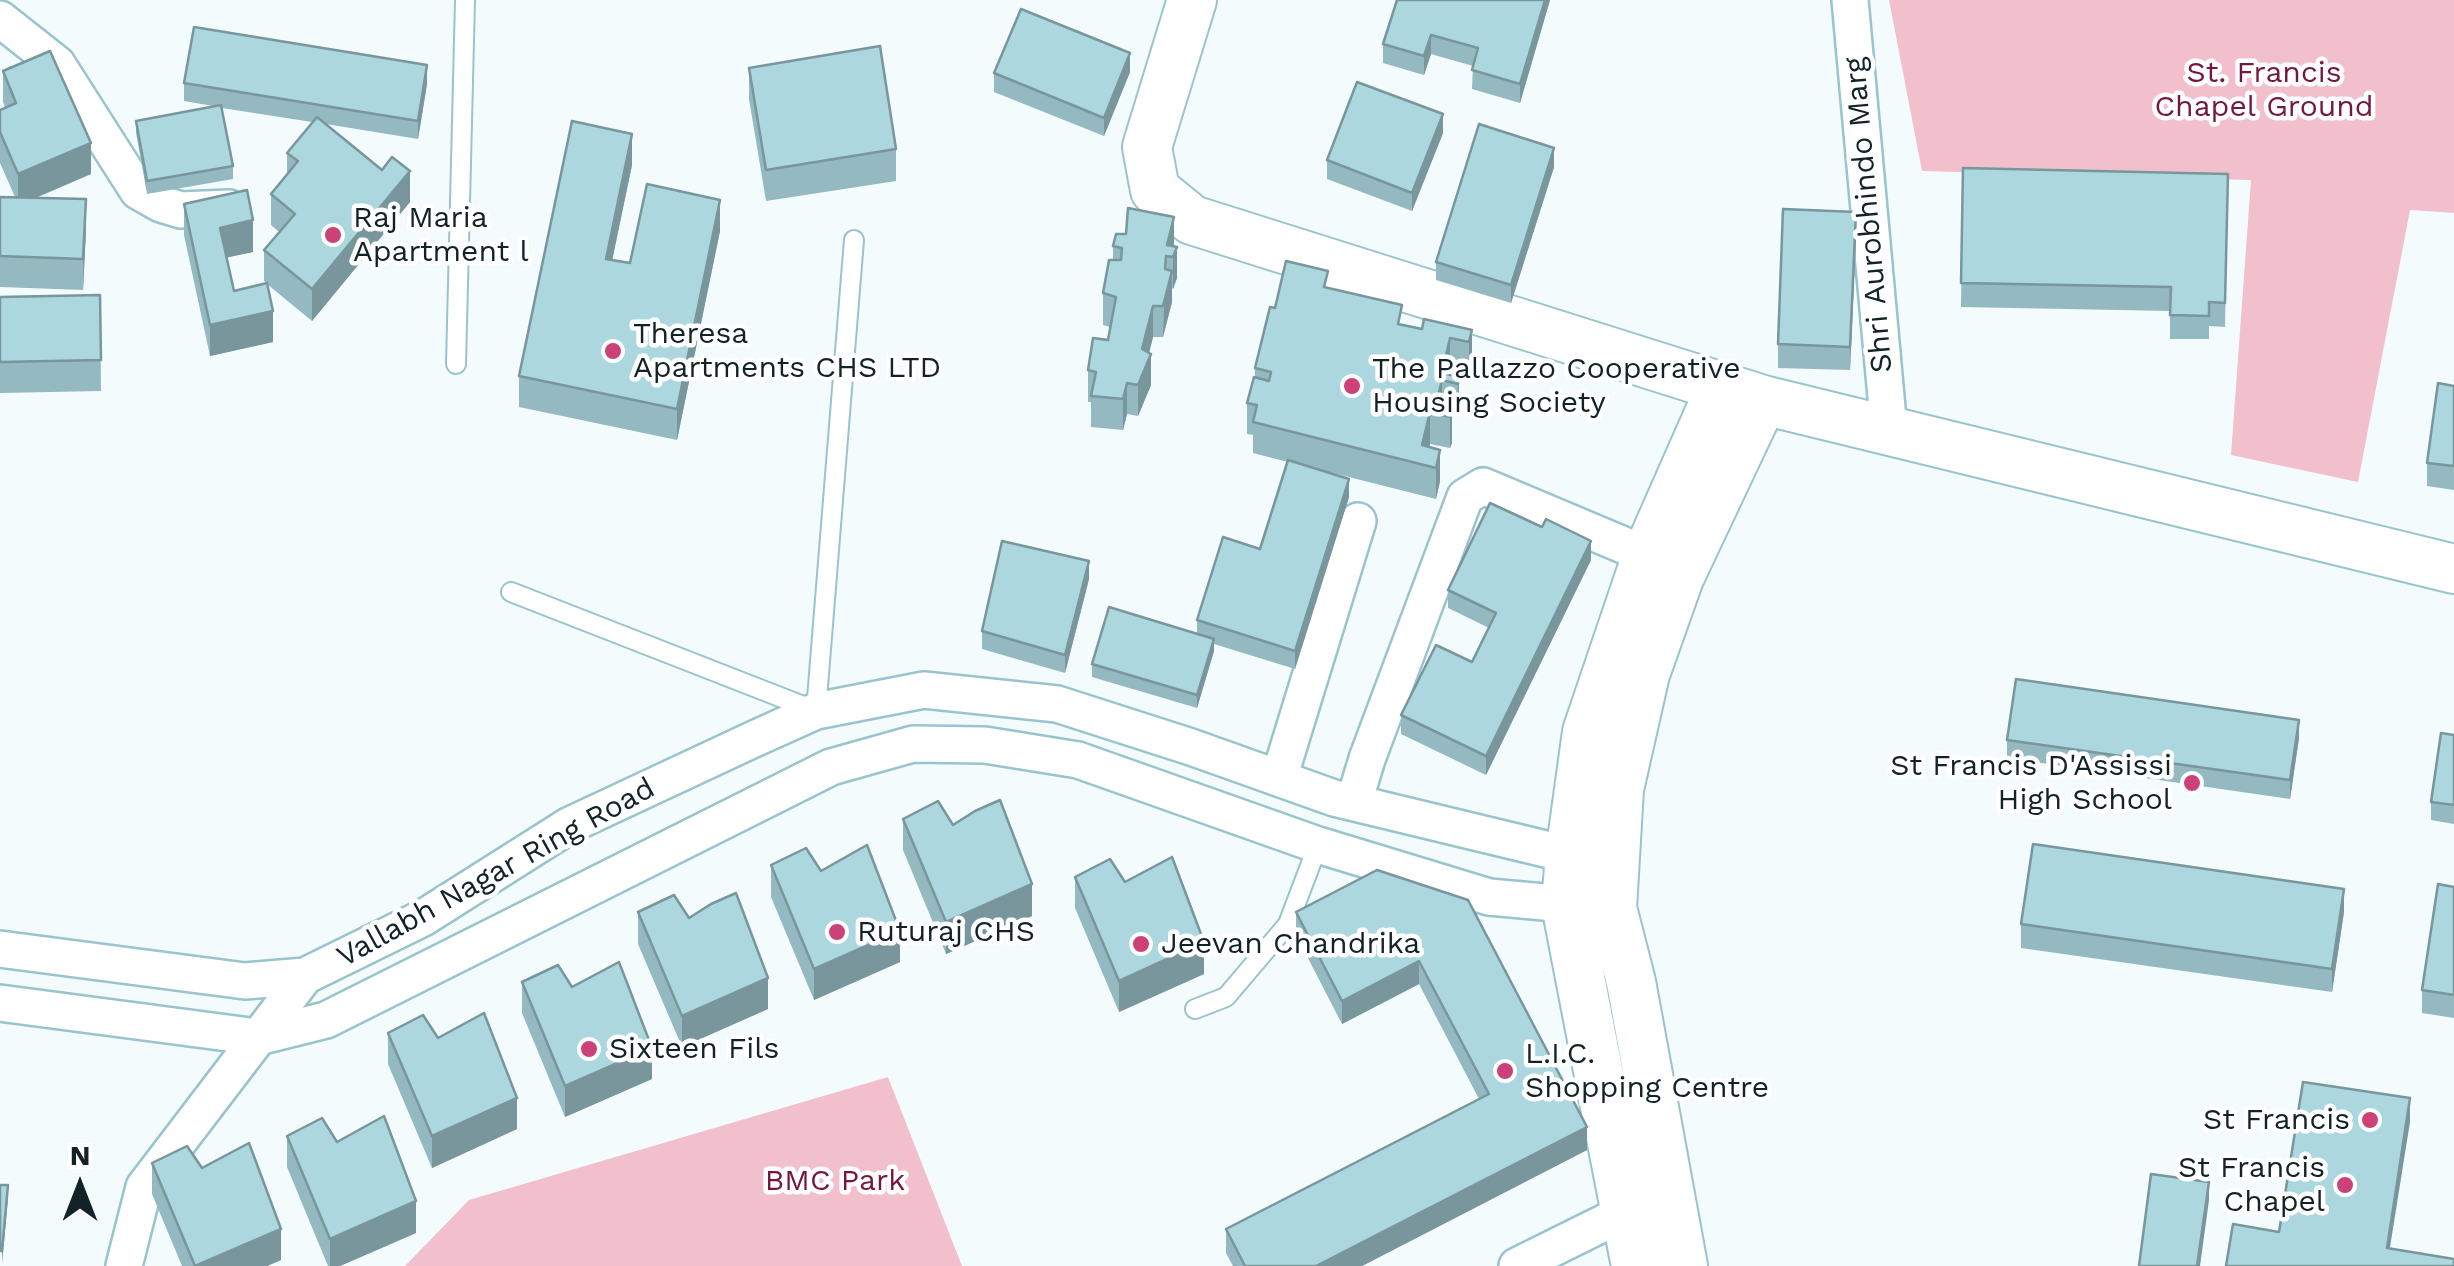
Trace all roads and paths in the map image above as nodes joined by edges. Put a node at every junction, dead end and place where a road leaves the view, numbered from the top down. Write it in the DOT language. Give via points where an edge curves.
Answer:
graph roads {
  1 [pos="465,0"];
  2 [pos="1192,0"];
  3 [pos="1850,0"];
  4 [pos="0,19"];
  5 [pos="244,208"];
  6 [pos="854,240"];
  7 [pos="456,364"];
  8 [pos="1742,394"];
  9 [pos="1889,430"];
  10 [pos="1358,521"];
  11 [pos="1646,555"];
  12 [pos="2454,569"];
  13 [pos="511,592"];
  14 [pos="816,711"];
  15 [pos="1265,773"];
  16 [pos="1354,802"];
  17 [pos="1233,814"];
  18 [pos="1318,845"];
  19 [pos="1570,855"];
  20 [pos="1614,886"];
  21 [pos="1566,905"];
  22 [pos="0,949"];
  23 [pos="305,976"];
  24 [pos="0,1004"];
  25 [pos="1196,1009"];
  26 [pos="258,1037"];
  27 [pos="1671,1197"];
  28 [pos="1626,1212"];
  29 [pos="124,1266"];
  30 [pos="1517,1266"];
  31 [pos="1636,1266"];
  32 [pos="1683,1266"];
  1 -- 7 [label="lane"];
  2 -- 8 [label="street" via="1147,147 1155,190 1192,220"];
  3 -- 9 [label="street, Shri Aurobhindo Marg"];
  4 -- 5 [label="street" via="57,64 138,191 181,210"];
  6 -- 14 [label="lane"];
  8 -- 9 [label="street"];
  8 -- 11 [label="street"];
  8 -- 20 [label="street" via="1645,674 1620,789"];
  9 -- 12 [label="street"];
  10 -- 15 [label="street"];
  11 -- 16 [label="street" via="1482,486 1466,497"];
  11 -- 19 [label="street" via="1586,732"];
  13 -- 14 [label="lane"];
  14 -- 15 [label="street, Vallabh Nagar Ring Road" via="924,690 1057,704"];
  14 -- 23 [label="street, Vallabh Nagar Ring Road" via="570,826 423,918"];
  15 -- 16 [label="street, Vallabh Nagar Ring Road"];
  15 -- 17 [label="street"];
  16 -- 19 [label="street, Vallabh Nagar Ring Road"];
  17 -- 18 [label="street"];
  17 -- 26 [label="street" via="1078,760 985,745 913,744 832,767 326,1020"];
  18 -- 21 [label="street" via="1490,897"];
  18 -- 25 [label="lane" via="1288,924 1226,998"];
  19 -- 20 [label="street, Vallabh Nagar Ring Road"];
  19 -- 21 [label="street"];
  20 -- 21 [label="street"];
  20 -- 27 [label="street"];
  21 -- 28 [label="street"];
  22 -- 23 [label="street, Vallabh Nagar Ring Road" via="245,981"];
  23 -- 26 [label="street"];
  24 -- 26 [label="street"];
  26 -- 29 [label="street" via="144,1188"];
  27 -- 28 [label="street"];
  27 -- 32 [label="street"];
  28 -- 30 [label="street"];
  28 -- 31 [label="street"];
}
